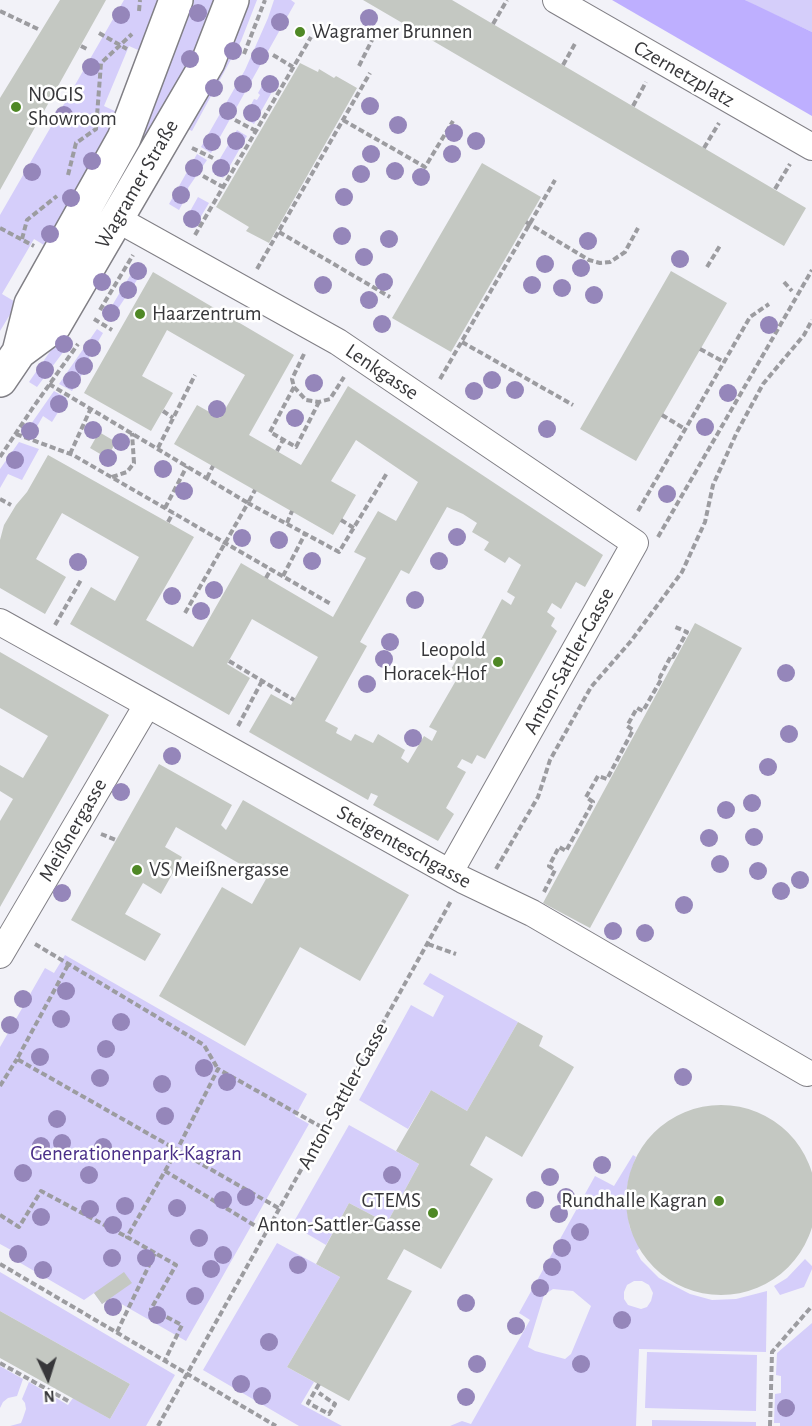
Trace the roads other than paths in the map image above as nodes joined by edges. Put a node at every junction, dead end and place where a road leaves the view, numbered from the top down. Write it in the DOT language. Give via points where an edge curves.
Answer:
graph roads {
  1 [pos="176,0"];
  2 [pos="232,0"];
  3 [pos="556,0"];
  4 [pos="812,147"];
  5 [pos="117,219"];
  6 [pos="19,352"];
  7 [pos="0,380"];
  8 [pos="635,543"];
  9 [pos="0,622"];
  10 [pos="147,705"];
  11 [pos="450,872"];
  12 [pos="0,955"];
  13 [pos="807,1073"];
  1 -- 6 [label="main road, Wagramer Straße" via="124,138 31,304"];
  2 -- 5 [label="main road, Wagramer Straße" via="208,62"];
  3 -- 4 [label="street, Czernetzplatz"];
  5 -- 6 [label="main road, Wagramer Straße" via="54,326"];
  5 -- 8 [label="street, Lenkgasse" via="338,342"];
  6 -- 7 [label="main road, Wagramer Straße"];
  8 -- 11 [label="street, Anton-Sattler-Gasse"];
  9 -- 10 [label="street, Steigenteschgasse"];
  10 -- 11 [label="street, Steigenteschgasse"];
  10 -- 12 [label="street, Meißnergasse"];
  11 -- 13 [label="street, Steigenteschgasse" via="532,913"];
}
